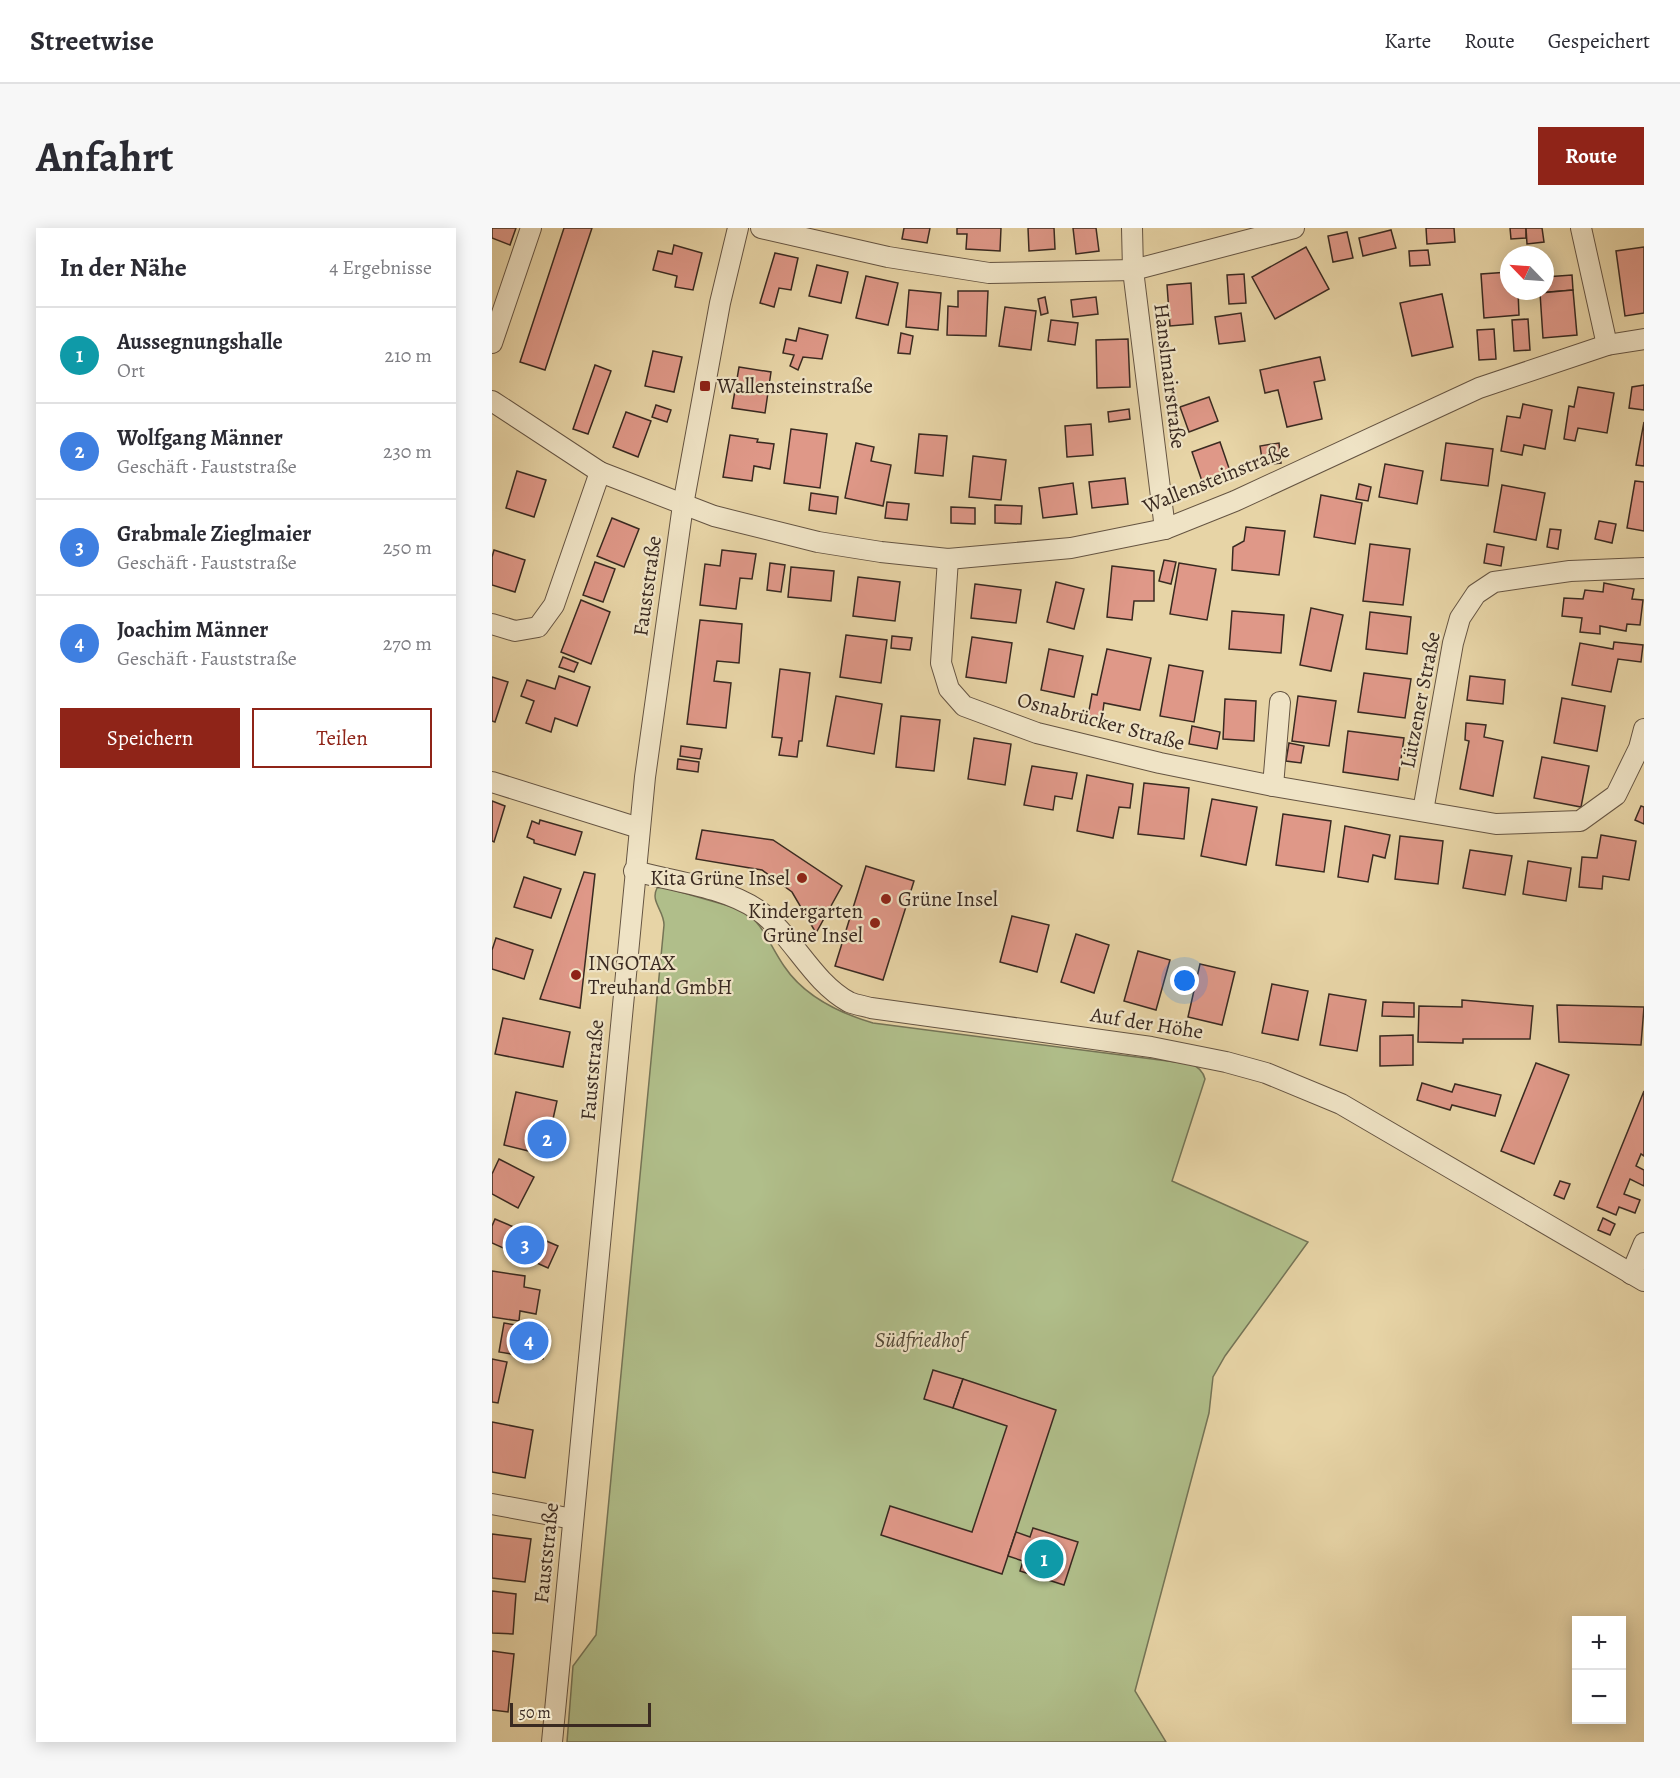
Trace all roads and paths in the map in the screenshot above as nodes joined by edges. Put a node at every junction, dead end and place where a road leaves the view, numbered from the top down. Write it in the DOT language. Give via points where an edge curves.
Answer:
graph roads {
  1 [pos="531,228"];
  2 [pos="738,228"];
  3 [pos="761,228"];
  4 [pos="1132,228"];
  5 [pos="1294,228"];
  6 [pos="1581,228"];
  7 [pos="1133,270"];
  8 [pos="1644,339"];
  9 [pos="492,342"];
  10 [pos="1607,345"];
  11 [pos="492,401"];
  12 [pos="600,472"];
  13 [pos="683,505"];
  14 [pos="1165,529"];
  15 [pos="948,559"];
  16 [pos="1644,568"];
  17 [pos="492,624"];
  18 [pos="1281,702"];
  19 [pos="1644,729"];
  20 [pos="492,782"];
  21 [pos="1273,786"];
  22 [pos="1424,812"];
  23 [pos="639,828"];
  24 [pos="634,871"];
  25 [pos="1644,1243"];
  26 [pos="1637,1277"];
  27 [pos="492,1504"];
  28 [pos="573,1519"];
  29 [pos="552,1742"];
  1 -- 9 [label="street"];
  2 -- 13 [label="street, Fauststraße" via="720,303"];
  3 -- 7 [label="street" via="888,257 988,273"];
  4 -- 7 [label="street, Hanslmairstraße"];
  5 -- 7 [label="street"];
  6 -- 10 [label="street"];
  7 -- 14 [label="street, Hanslmairstraße"];
  8 -- 10 [label="street, Wallensteinstraße"];
  10 -- 14 [label="street, Wallensteinstraße" via="1479,388 1235,501"];
  11 -- 12 [label="street, Wallensteinstraße"];
  12 -- 13 [label="street, Wallensteinstraße"];
  12 -- 17 [label="street" via="554,605 538,627 515,631"];
  13 -- 15 [label="street, Wallensteinstraße" via="818,542"];
  13 -- 23 [label="street, Fauststraße"];
  14 -- 15 [label="street, Wallensteinstraße" via="1071,548"];
  15 -- 21 [label="street, Osnabrücker Straße" via="941,663 949,689 964,706 1037,733"];
  16 -- 22 [label="street, Lützener Straße" via="1570,571 1494,582 1476,594 1460,618 1453,643"];
  18 -- 21 [label="street"];
  19 -- 22 [label="street, Osnabrücker Straße" via="1616,795 1580,821 1496,824"];
  20 -- 23 [label="street"];
  21 -- 22 [label="street, Osnabrücker Straße"];
  23 -- 24 [label="street, Fauststraße"];
  24 -- 26 [label="street, Auf der Höhe" via="712,890 757,909 850,1003 1193,1054 1266,1073 1308,1089 1402,1138"];
  24 -- 28 [label="street, Fauststraße"];
  25 -- 26 [label="street"];
  27 -- 28 [label="street"];
  28 -- 29 [label="street, Fauststraße"];
}
